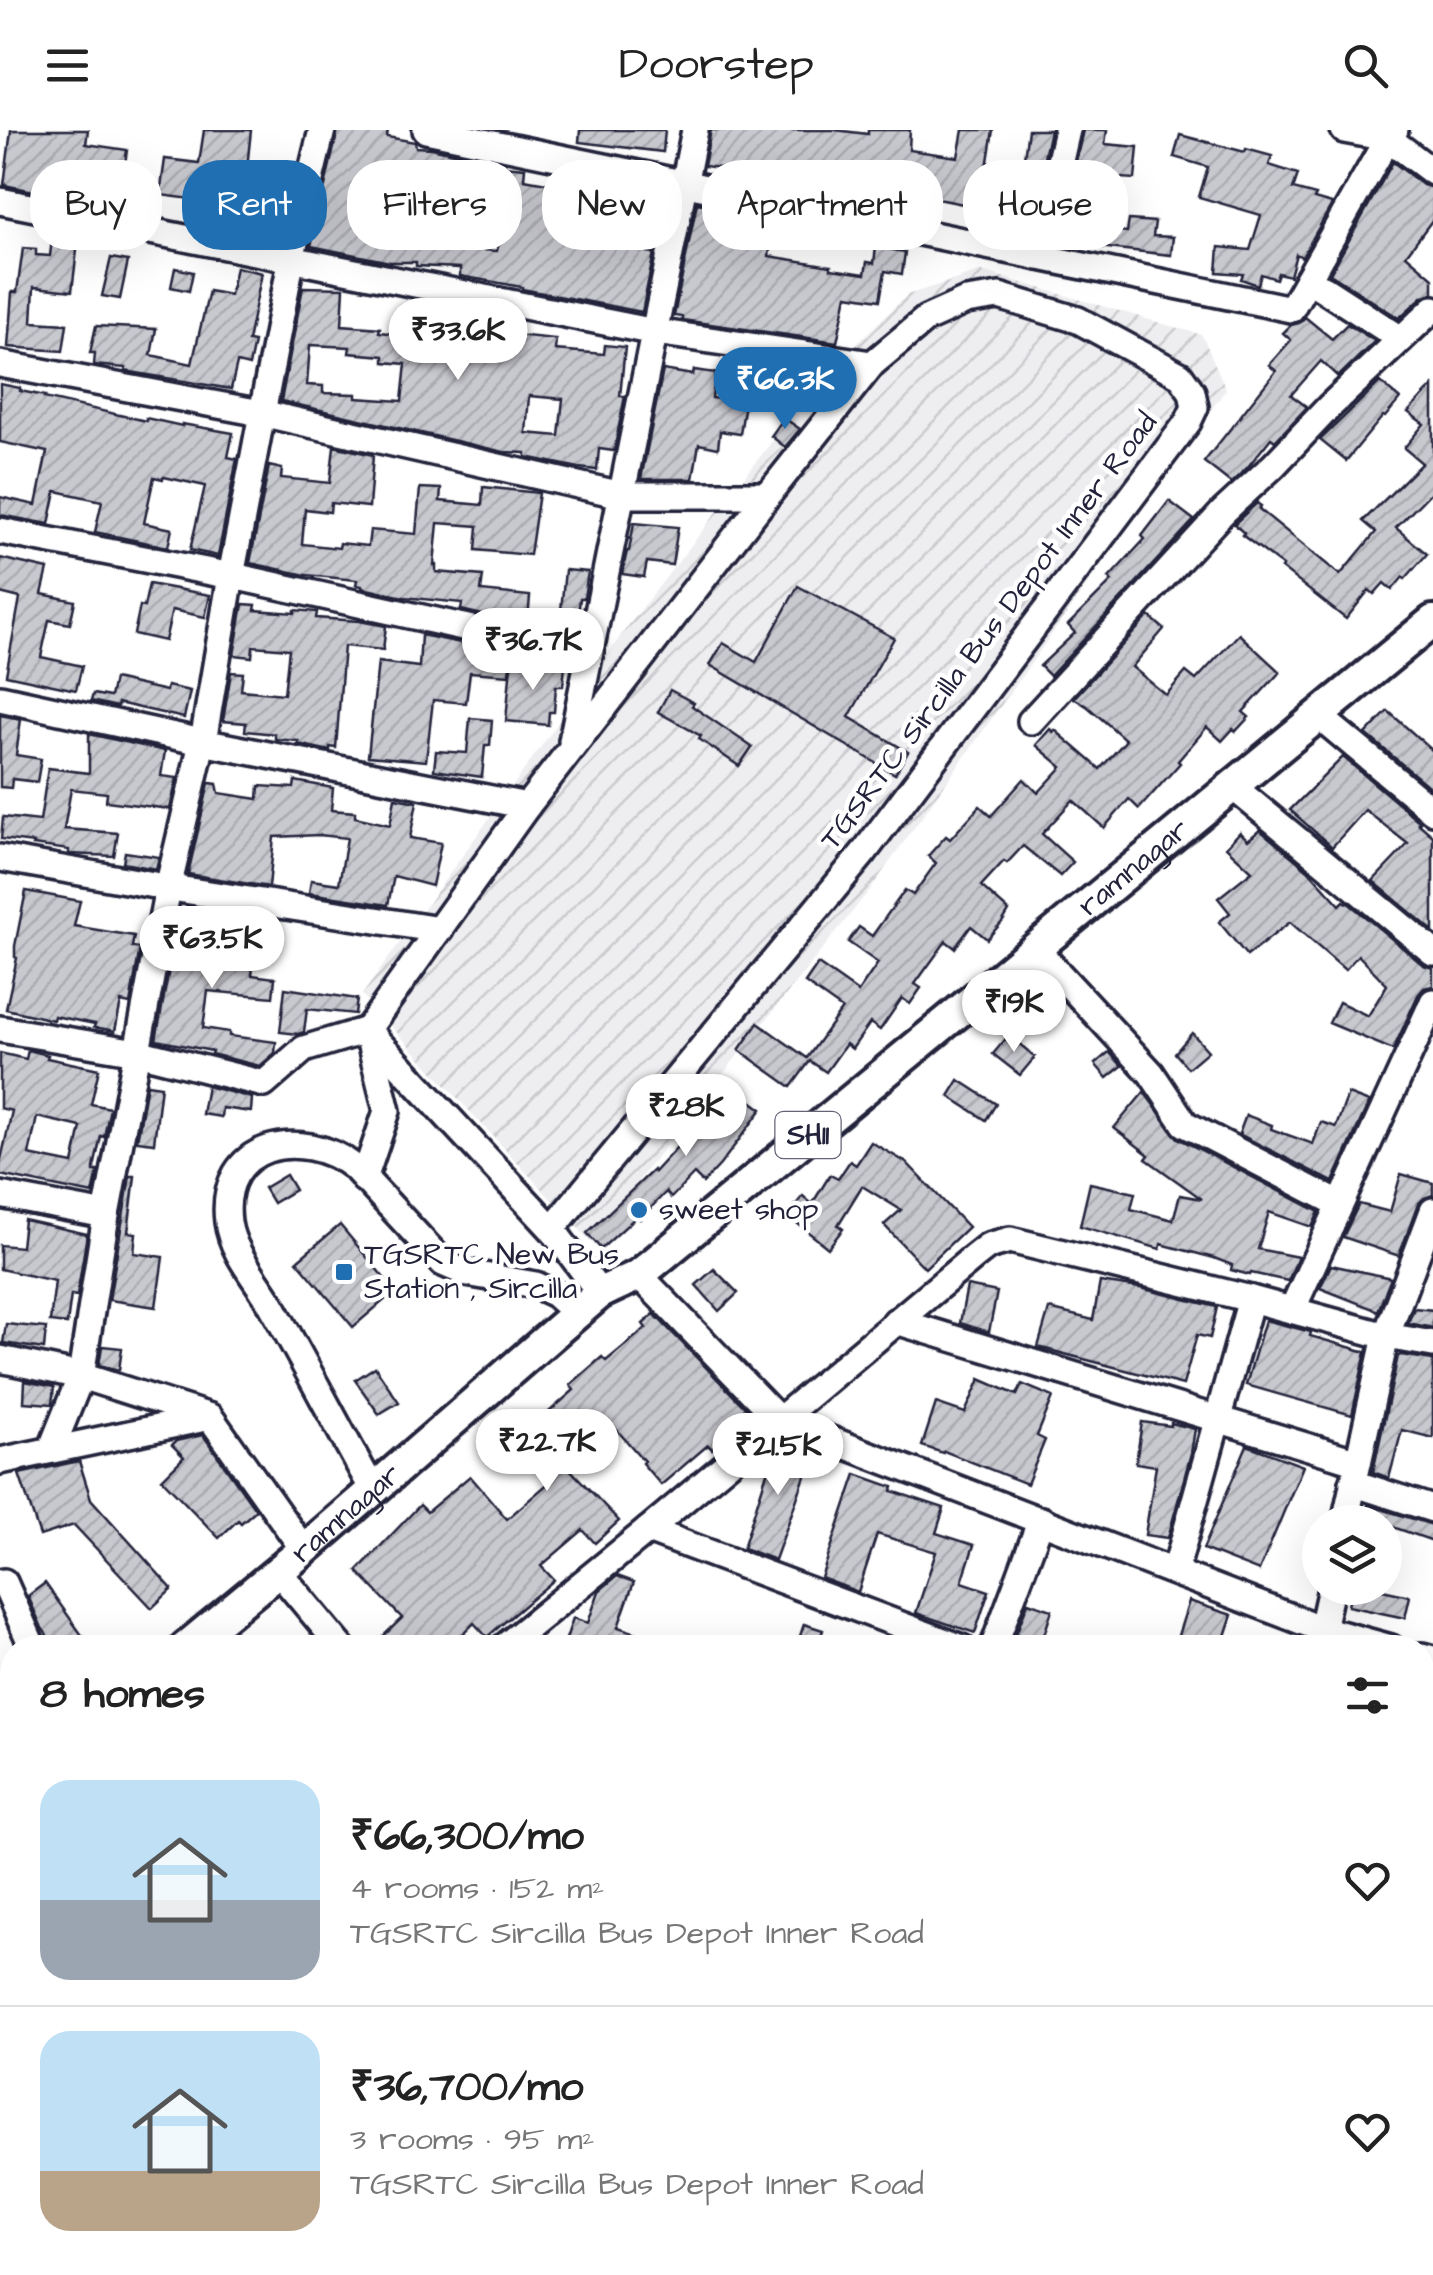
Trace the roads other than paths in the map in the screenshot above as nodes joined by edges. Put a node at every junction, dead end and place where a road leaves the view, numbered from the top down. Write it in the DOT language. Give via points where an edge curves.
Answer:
graph roads {
  1 [pos="322,130"];
  2 [pos="426,130"];
  3 [pos="695,130"];
  4 [pos="1067,130"];
  5 [pos="1344,130"];
  6 [pos="1392,134"];
  7 [pos="1433,172"];
  8 [pos="685,184"];
  9 [pos="0,201"];
  10 [pos="1038,257"];
  11 [pos="291,260"];
  12 [pos="1308,278"];
  13 [pos="1433,309"];
  14 [pos="655,332"];
  15 [pos="1402,340"];
  16 [pos="0,364"];
  17 [pos="872,364"];
  18 [pos="261,413"];
  19 [pos="622,495"];
  20 [pos="768,496"];
  21 [pos="0,530"];
  22 [pos="230,576"];
  23 [pos="1431,626"];
  24 [pos="589,655"];
  25 [pos="0,698"];
  26 [pos="1319,716"];
  27 [pos="1031,721"];
  28 [pos="202,742"];
  29 [pos="570,751"];
  30 [pos="1232,786"];
  31 [pos="527,806"];
  32 [pos="1433,811"];
  33 [pos="0,858"];
  34 [pos="168,888"];
  35 [pos="440,930"];
  36 [pos="1035,948"];
  37 [pos="1433,952"];
  38 [pos="1433,1002"];
  39 [pos="0,1029"];
  40 [pos="367,1030"];
  41 [pos="137,1052"];
  42 [pos="364,1179"];
  43 [pos="0,1194"];
  44 [pos="1339,1204"];
  45 [pos="1433,1211"];
  46 [pos="106,1215"];
  47 [pos="552,1229"];
  48 [pos="638,1274"];
  49 [pos="1251,1298"];
  50 [pos="588,1302"];
  51 [pos="1292,1310"];
  52 [pos="896,1321"];
  53 [pos="1386,1336"];
  54 [pos="1433,1344"];
  55 [pos="0,1359"];
  56 [pos="81,1376"];
  57 [pos="210,1417"];
  58 [pos="1218,1419"];
  59 [pos="779,1420"];
  60 [pos="51,1450"];
  61 [pos="3,1458"];
  62 [pos="1356,1473"];
  63 [pos="373,1490"];
  64 [pos="1349,1505"];
  65 [pos="1433,1509"];
  66 [pos="1041,1520"];
  67 [pos="648,1530"];
  68 [pos="304,1550"];
  69 [pos="278,1571"];
  70 [pos="1175,1572"];
  71 [pos="1,1576"];
  72 [pos="1327,1605"];
  73 [pos="1322,1628"];
  74 [pos="27,1635"];
  75 [pos="201,1635"];
  76 [pos="331,1635"];
  77 [pos="521,1635"];
  78 [pos="927,1635"];
  79 [pos="997,1635"];
  80 [pos="1346,1635"];
  1 -- 11 [label="street"];
  2 -- 8 [label="street"];
  3 -- 8 [label="street"];
  4 -- 10 [label="street"];
  5 -- 6 [label="street"];
  6 -- 7 [label="street"];
  6 -- 12 [label="street"];
  8 -- 10 [label="street"];
  8 -- 14 [label="street"];
  9 -- 11 [label="street"];
  10 -- 12 [label="street" via="1290,309"];
  11 -- 14 [label="street"];
  11 -- 18 [label="street"];
  12 -- 15 [label="street"];
  13 -- 15 [label="street"];
  14 -- 17 [label="street"];
  14 -- 19 [label="street"];
  15 -- 27 [label="street" via="1223,512"];
  16 -- 18 [label="street"];
  17 -- 20 [label="street, TGSRTC Sircilla Bus Depot Inner Road"];
  17 -- 47 [label="street, TGSRTC Sircilla Bus Depot Inner Road" via="926,319 966,301 999,296 1078,320 1151,358 1180,375 1195,407 865,851"];
  18 -- 19 [label="street"];
  18 -- 22 [label="street"];
  19 -- 20 [label="street"];
  19 -- 24 [label="street"];
  20 -- 29 [label="street, TGSRTC Sircilla Bus Depot Inner Road"];
  21 -- 22 [label="street"];
  22 -- 24 [label="street"];
  22 -- 28 [label="street"];
  23 -- 26 [label="main road, ramnagar / SH11"];
  24 -- 29 [label="street"];
  25 -- 28 [label="street"];
  26 -- 30 [label="main road, ramnagar / SH11"];
  26 -- 32 [label="street"];
  28 -- 31 [label="street"];
  28 -- 34 [label="street"];
  29 -- 31 [label="street, TGSRTC Sircilla Bus Depot Inner Road"];
  30 -- 36 [label="main road, ramnagar / SH11"];
  30 -- 37 [label="street"];
  31 -- 35 [label="street, TGSRTC Sircilla Bus Depot Inner Road"];
  33 -- 34 [label="street"];
  34 -- 35 [label="street"];
  34 -- 41 [label="street"];
  35 -- 40 [label="street, TGSRTC Sircilla Bus Depot Inner Road"];
  36 -- 44 [label="street" via="1151,1074 1185,1124"];
  36 -- 48 [label="main road, ramnagar / SH11"];
  38 -- 44 [label="street"];
  39 -- 41 [label="street"];
  40 -- 41 [label="street" via="304,1050 264,1084"];
  40 -- 42 [label="street" via="387,1111"];
  40 -- 47 [label="street"];
  41 -- 46 [label="street"];
  42 -- 50 [label="street" via="442,1263"];
  42 -- 63 [label="street" via="339,1156 269,1146 235,1174 227,1202 233,1242"];
  43 -- 46 [label="street"];
  44 -- 51 [label="street"];
  45 -- 53 [label="street"];
  46 -- 56 [label="street"];
  47 -- 50 [label="street"];
  48 -- 50 [label="main road, ramnagar / SH11"];
  48 -- 59 [label="street"];
  49 -- 51 [label="street"];
  49 -- 52 [label="street" via="1010,1240 988,1246"];
  49 -- 58 [label="street"];
  50 -- 63 [label="main road, ramnagar / SH11"];
  51 -- 53 [label="street"];
  52 -- 58 [label="street"];
  52 -- 59 [label="street"];
  53 -- 54 [label="street"];
  53 -- 62 [label="street"];
  55 -- 56 [label="street"];
  56 -- 57 [label="street"];
  56 -- 60 [label="street"];
  57 -- 60 [label="street"];
  57 -- 68 [label="street"];
  58 -- 62 [label="street"];
  58 -- 70 [label="street"];
  59 -- 66 [label="street"];
  59 -- 67 [label="street"];
  60 -- 61 [label="street"];
  62 -- 64 [label="street"];
  62 -- 65 [label="street"];
  63 -- 68 [label="main road, ramnagar / SH11"];
  66 -- 70 [label="street"];
  66 -- 79 [label="street"];
  67 -- 77 [label="street"];
  67 -- 78 [label="street"];
  68 -- 69 [label="main road, ramnagar / SH11"];
  69 -- 75 [label="main road, ramnagar / SH11"];
  69 -- 76 [label="street"];
  70 -- 73 [label="street"];
  71 -- 74 [label="street"];
  72 -- 73 [label="street"];
  73 -- 80 [label="street"];
}
